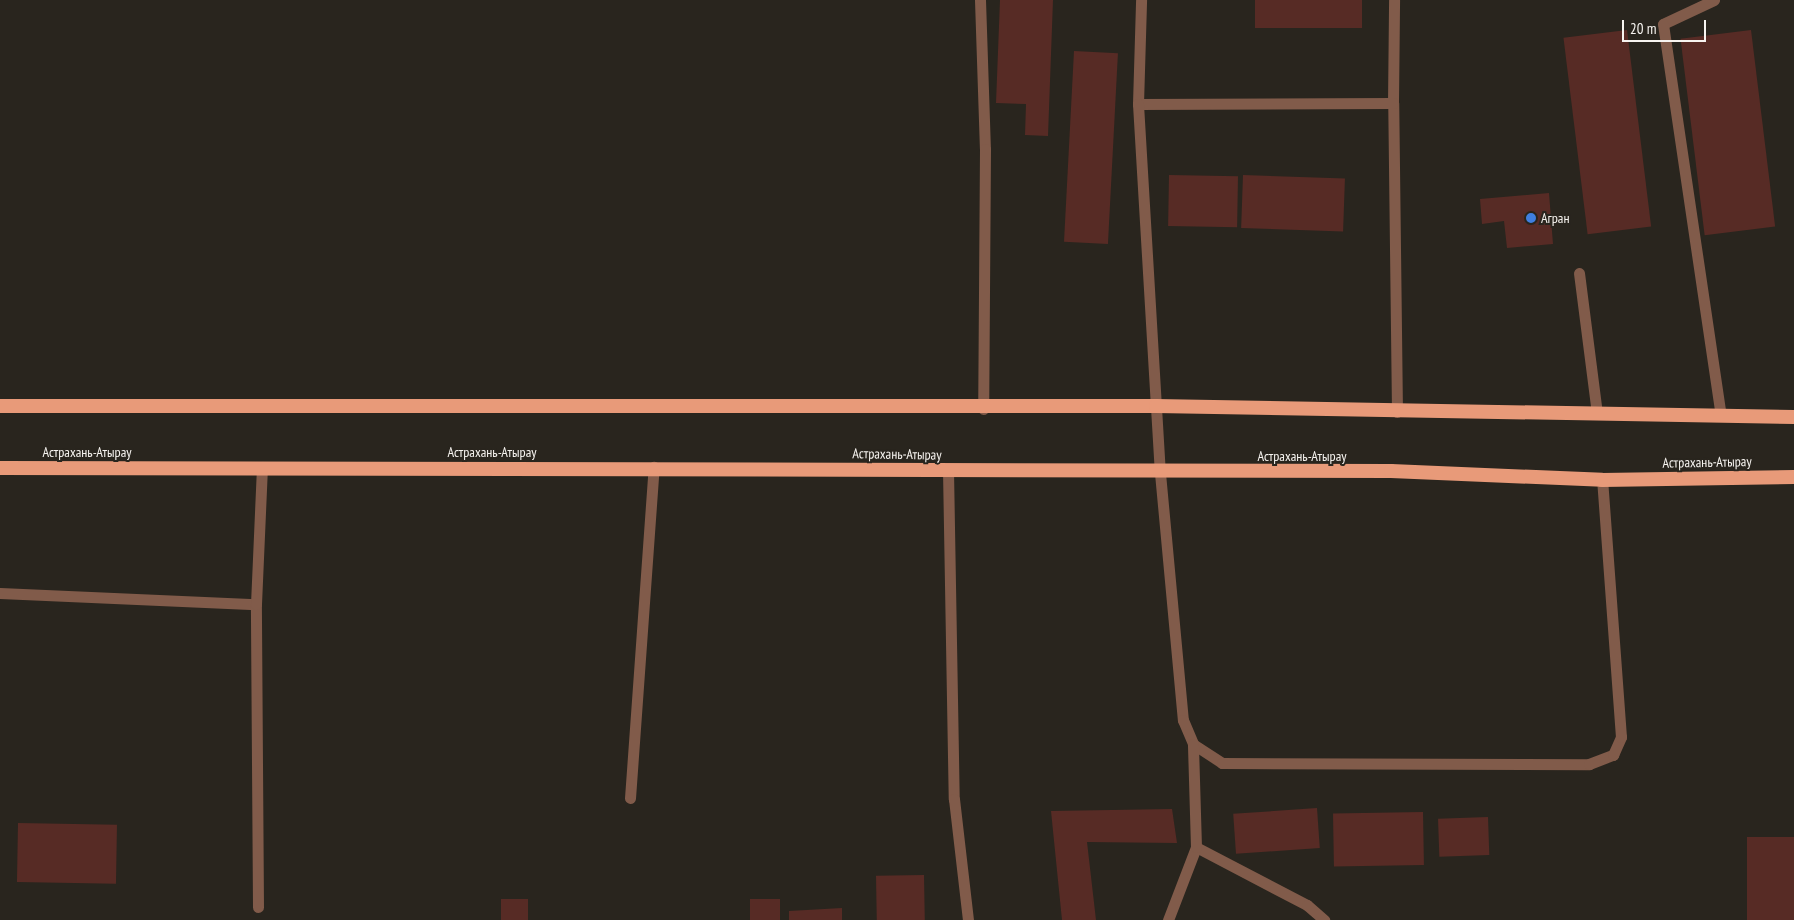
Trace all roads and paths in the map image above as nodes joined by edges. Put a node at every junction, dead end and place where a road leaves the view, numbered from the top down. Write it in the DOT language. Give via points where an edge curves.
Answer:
graph roads {
  1 [pos="980,0"];
  2 [pos="1141,0"];
  3 [pos="1394,0"];
  4 [pos="1714,0"];
  5 [pos="1393,103"];
  6 [pos="1138,104"];
  7 [pos="1579,273"];
  8 [pos="0,406"];
  9 [pos="1156,406"];
  10 [pos="983,409"];
  11 [pos="1397,412"];
  12 [pos="1597,414"];
  13 [pos="1721,416"];
  14 [pos="1794,417"];
  15 [pos="654,467"];
  16 [pos="0,468"];
  17 [pos="262,470"];
  18 [pos="948,470"];
  19 [pos="1160,473"];
  20 [pos="1794,476"];
  21 [pos="1602,480"];
  22 [pos="0,593"];
  23 [pos="256,604"];
  24 [pos="1193,744"];
  25 [pos="630,798"];
  26 [pos="1196,847"];
  27 [pos="258,907"];
  28 [pos="968,920"];
  29 [pos="1168,920"];
  30 [pos="1324,920"];
  1 -- 10 [label="lane" via="985,150"];
  2 -- 6 [label="lane"];
  3 -- 5 [label="lane"];
  4 -- 13 [label="lane" via="1664,24"];
  5 -- 6 [label="lane"];
  5 -- 11 [label="lane"];
  6 -- 9 [label="lane"];
  7 -- 12 [label="lane"];
  8 -- 10 [label="highway"];
  9 -- 10 [label="highway"];
  9 -- 11 [label="highway"];
  9 -- 19 [label="lane"];
  11 -- 12 [label="highway"];
  12 -- 13 [label="highway"];
  13 -- 14 [label="highway"];
  15 -- 17 [label="highway, Астрахань-Атырау"];
  15 -- 18 [label="highway, Астрахань-Атырау"];
  15 -- 25 [label="lane"];
  16 -- 17 [label="highway, Астрахань-Атырау"];
  17 -- 23 [label="lane"];
  18 -- 19 [label="highway, Астрахань-Атырау"];
  18 -- 28 [label="lane" via="954,799"];
  19 -- 21 [label="highway, Астрахань-Атырау" via="1391,472"];
  19 -- 24 [label="lane" via="1183,720"];
  20 -- 21 [label="highway, Астрахань-Атырау"];
  21 -- 24 [label="lane" via="1621,737 1612,755 1589,764 1222,762"];
  22 -- 23 [label="lane"];
  23 -- 27 [label="lane"];
  24 -- 26 [label="lane"];
  26 -- 29 [label="lane"];
  26 -- 30 [label="lane" via="1307,905"];
}
